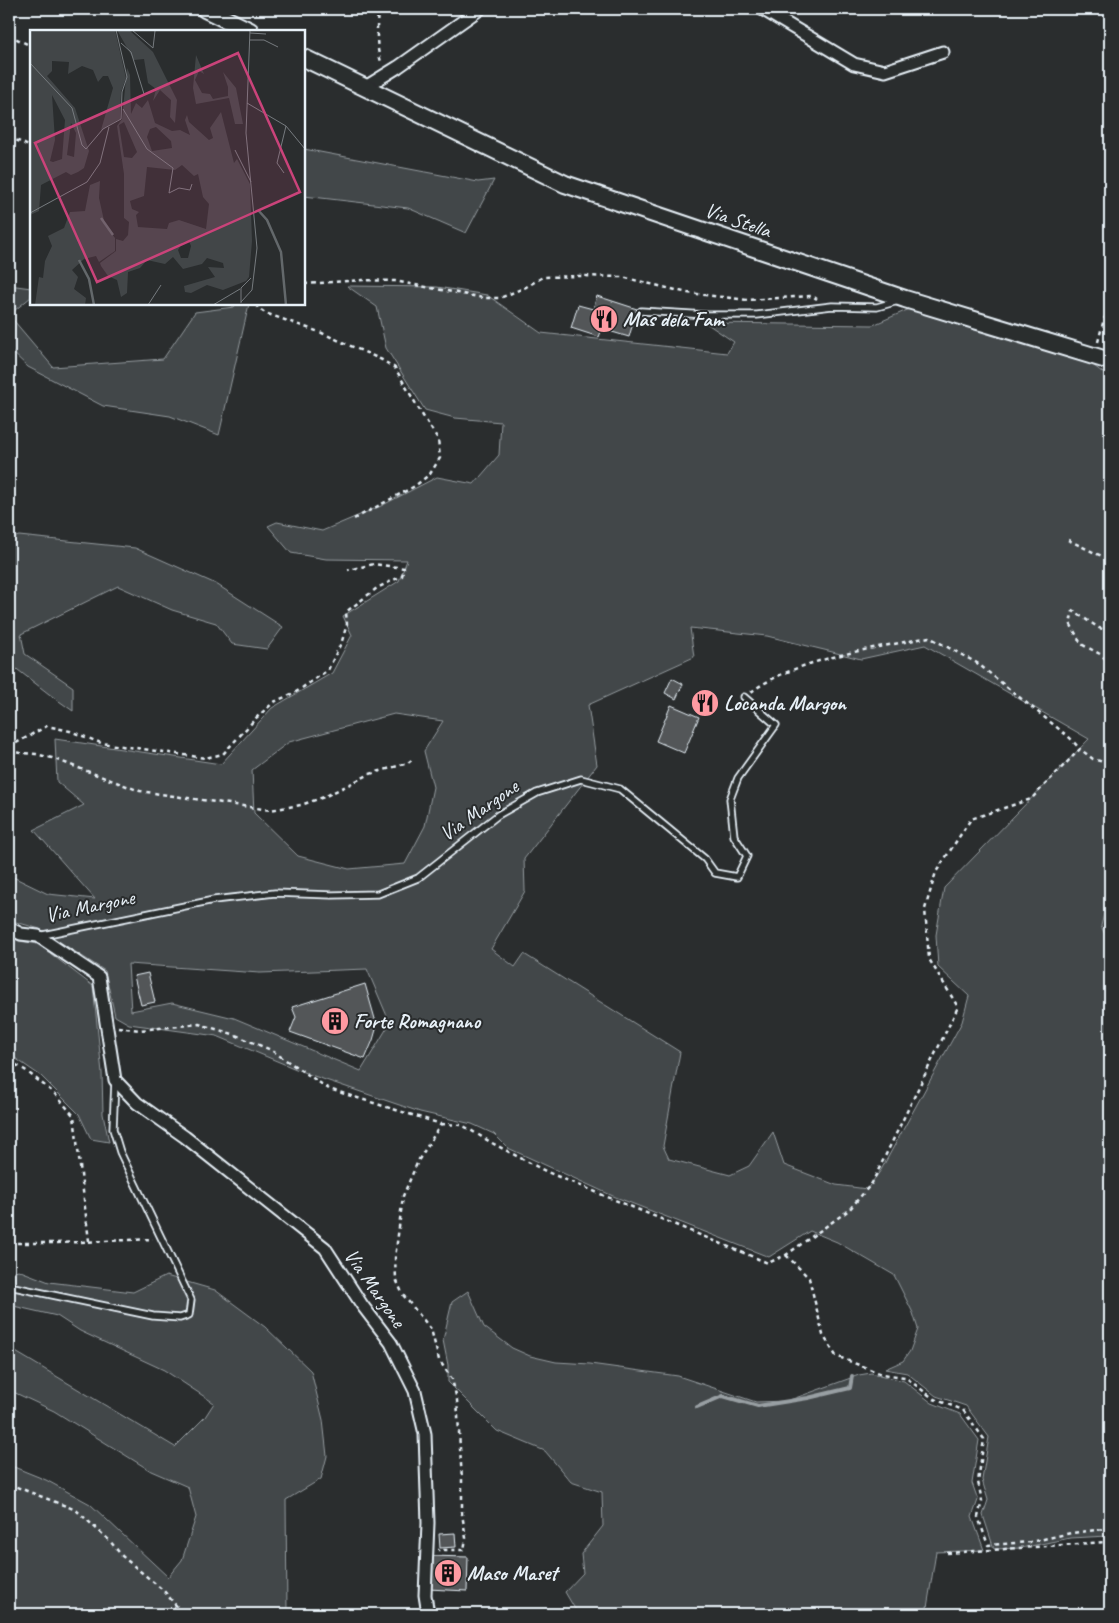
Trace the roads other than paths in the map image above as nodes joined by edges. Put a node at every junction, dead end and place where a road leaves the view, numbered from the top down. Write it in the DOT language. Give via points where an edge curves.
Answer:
graph roads {
  1 [pos="205,9"];
  2 [pos="480,9"];
  3 [pos="762,9"];
  4 [pos="248,30"];
  5 [pos="943,52"];
  6 [pos="305,58"];
  7 [pos="364,88"];
  8 [pos="905,299"];
  9 [pos="642,311"];
  10 [pos="1110,361"];
  11 [pos="744,697"];
  12 [pos="9,928"];
  13 [pos="38,936"];
  14 [pos="115,1080"];
  15 [pos="9,1286"];
  16 [pos="428,1614"];
  1 -- 4 [label="main road"];
  2 -- 7 [label="street"];
  3 -- 5 [label="street" via="854,64 885,71"];
  6 -- 7 [label="main road, Via Stella"];
  7 -- 8 [label="main road, Via Stella" via="565,184"];
  8 -- 9 [label="lane" via="877,307 832,306 757,314"];
  8 -- 10 [label="main road, Via Stella"];
  11 -- 13 [label="lane, Via Margone" via="776,725 738,778 730,798 734,836 746,856 737,877 715,873 705,859 620,789 581,779 537,793 498,815 418,878 378,894 275,893 214,900"];
  12 -- 13 [label="street, Via Margone" via="21,934"];
  13 -- 14 [label="street, Via Margone" via="99,977"];
  14 -- 15 [label="lane, Via Margone" via="113,1129 120,1152 191,1300 189,1315 180,1318 153,1316"];
  14 -- 16 [label="street, Via Margone" via="137,1103 325,1248 391,1342 415,1391 425,1434 428,1523 425,1595"];
}
